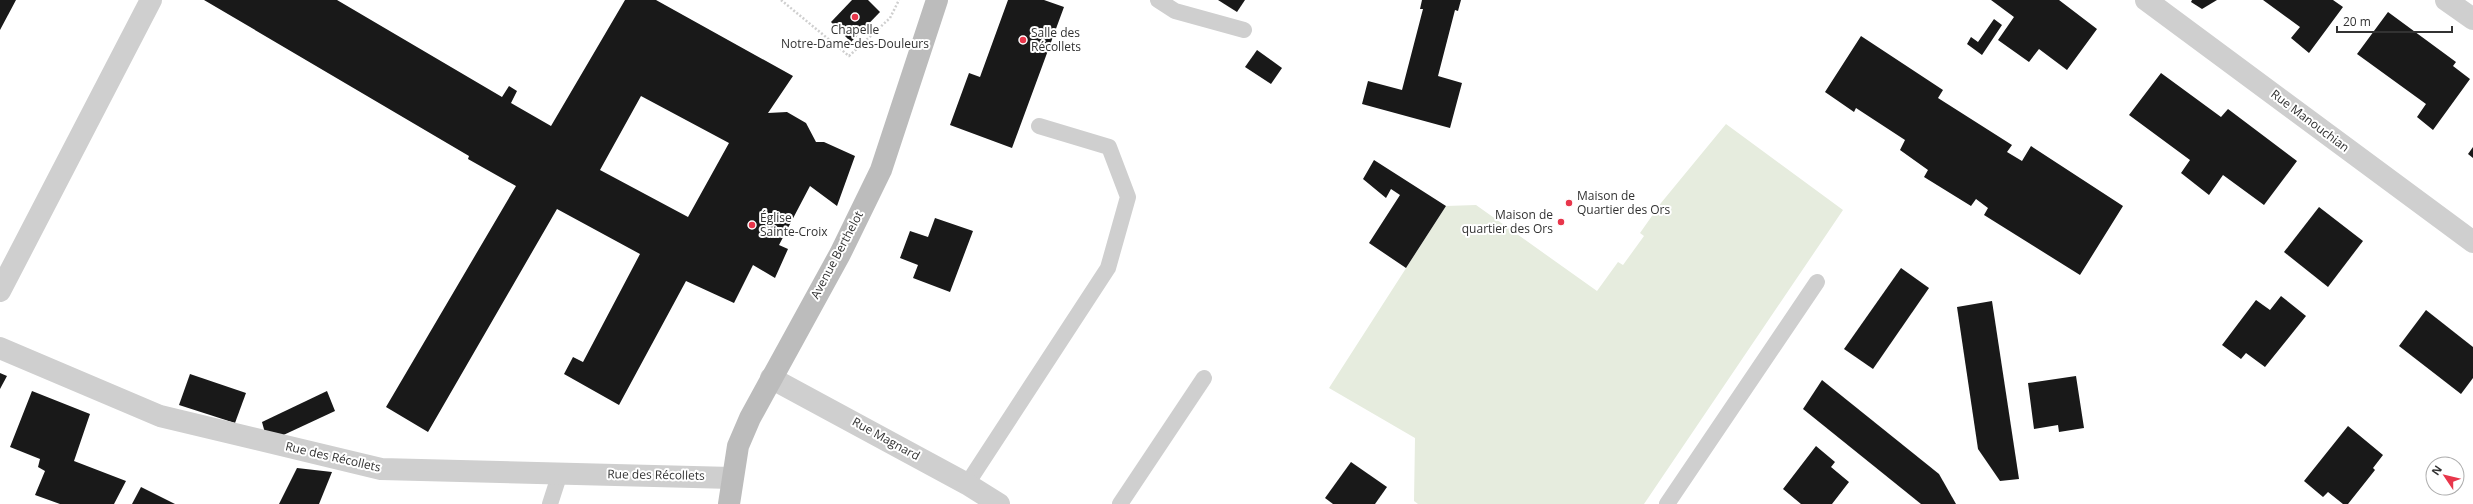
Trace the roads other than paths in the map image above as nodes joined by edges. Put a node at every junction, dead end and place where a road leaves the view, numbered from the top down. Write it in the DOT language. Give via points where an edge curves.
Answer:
graph roads {
  1 [pos="151,0"];
  2 [pos="937,0"];
  3 [pos="1158,0"];
  4 [pos="2146,0"];
  5 [pos="2446,0"];
  6 [pos="2473,19"];
  7 [pos="1244,30"];
  8 [pos="1039,126"];
  9 [pos="2473,242"];
  10 [pos="1817,282"];
  11 [pos="0,291"];
  12 [pos="0,348"];
  13 [pos="771,378"];
  14 [pos="1204,378"];
  15 [pos="560,473"];
  16 [pos="732,478"];
  17 [pos="966,484"];
  18 [pos="550,504"];
  19 [pos="729,504"];
  20 [pos="999,504"];
  21 [pos="1120,504"];
  22 [pos="1667,504"];
  1 -- 11 [label="street"];
  2 -- 13 [label="main road, Avenue Berthelot" via="881,170 840,254"];
  3 -- 7 [label="lane" via="1175,11"];
  4 -- 9 [label="street, Rue Manouchian"];
  5 -- 6 [label="street"];
  8 -- 17 [label="lane" via="1109,147 1128,196 1108,268"];
  10 -- 22 [label="lane"];
  12 -- 15 [label="street, Rue des Récollets" via="160,416 381,469"];
  13 -- 16 [label="main road, Avenue Berthelot" via="738,446"];
  13 -- 17 [label="street, Rue Magnard"];
  14 -- 21 [label="lane"];
  15 -- 16 [label="street, Rue des Récollets"];
  15 -- 18 [label="lane"];
  16 -- 19 [label="main road, Avenue Berthelot"];
  17 -- 20 [label="street, Rue Magnard"];
}
